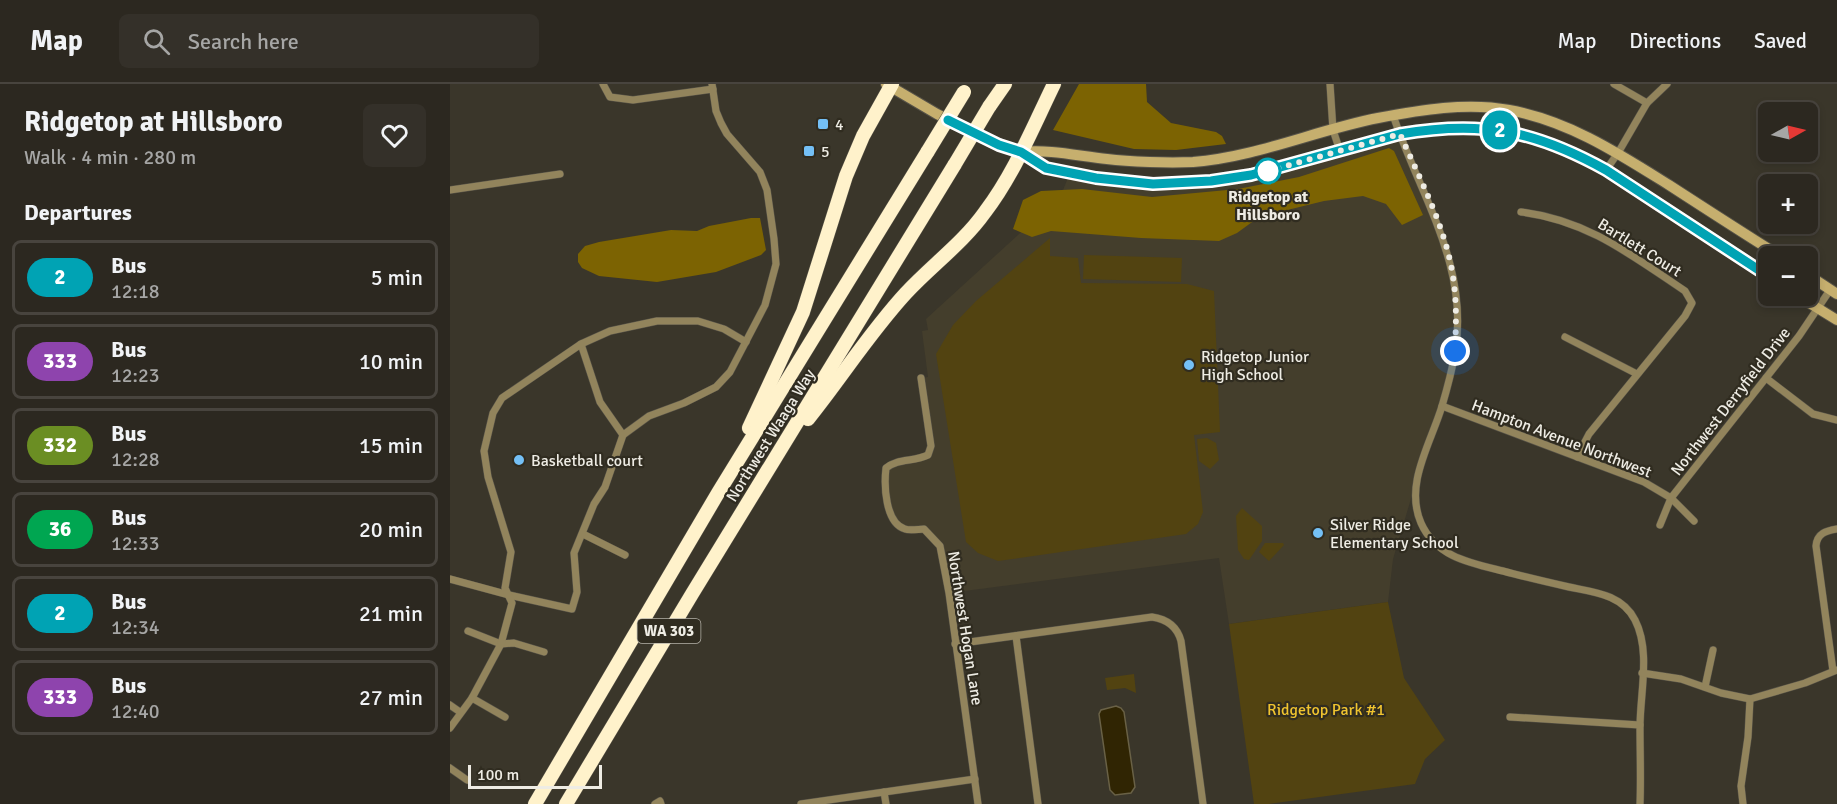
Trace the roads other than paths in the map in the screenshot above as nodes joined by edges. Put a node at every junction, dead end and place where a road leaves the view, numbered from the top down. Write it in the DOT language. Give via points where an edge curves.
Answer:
graph roads {
  1 [pos="603,84"];
  2 [pos="1005,84"];
  3 [pos="1054,84"];
  4 [pos="1330,84"];
  5 [pos="1614,84"];
  6 [pos="1667,84"];
  7 [pos="889,85"];
  8 [pos="712,87"];
  9 [pos="967,88"];
  10 [pos="1647,103"];
  11 [pos="1393,115"];
  12 [pos="1333,130"];
  13 [pos="1400,134"];
  14 [pos="1340,151"];
  15 [pos="1021,152"];
  16 [pos="1618,153"];
  17 [pos="1606,170"];
  18 [pos="560,174"];
  19 [pos="450,190"];
  20 [pos="1521,212"];
  21 [pos="1764,246"];
  22 [pos="1758,269"];
  23 [pos="1818,282"];
  24 [pos="1834,292"];
  25 [pos="1813,306"];
  26 [pos="1818,309"];
  27 [pos="1837,320"];
  28 [pos="1565,337"];
  29 [pos="746,342"];
  30 [pos="581,344"];
  31 [pos="1637,374"];
  32 [pos="921,378"];
  33 [pos="1766,378"];
  34 [pos="1442,406"];
  35 [pos="1837,420"];
  36 [pos="623,435"];
  37 [pos="1577,458"];
  38 [pos="775,460"];
  39 [pos="718,492"];
  40 [pos="1671,498"];
  41 [pos="1694,520"];
  42 [pos="1660,525"];
  43 [pos="1837,529"];
  44 [pos="583,534"];
  45 [pos="625,555"];
  46 [pos="450,579"];
  47 [pos="509,595"];
  48 [pos="468,631"];
  49 [pos="1016,636"];
  50 [pos="501,644"];
  51 [pos="955,644"];
  52 [pos="1713,650"];
  53 [pos="544,652"];
  54 [pos="1835,670"];
  55 [pos="1642,673"];
  56 [pos="1704,687"];
  57 [pos="472,698"];
  58 [pos="1750,699"];
  59 [pos="450,705"];
  60 [pos="460,712"];
  61 [pos="505,717"];
  62 [pos="1510,717"];
  63 [pos="1640,725"];
  64 [pos="450,728"];
  65 [pos="450,768"];
  66 [pos="975,779"];
  67 [pos="467,780"];
  68 [pos="884,792"];
  69 [pos="535,804"];
  70 [pos="566,804"];
  71 [pos="655,804"];
  72 [pos="661,804"];
  73 [pos="801,804"];
  74 [pos="886,804"];
  75 [pos="978,804"];
  76 [pos="1038,804"];
  77 [pos="1203,804"];
  78 [pos="1640,804"];
  79 [pos="1743,804"];
  1 -- 8 [label="street" via="609,97 633,100"];
  2 -- 38 [label="highway, Northwest Waaga Way / WA 303, bridge"];
  3 -- 15 [label="highway"];
  4 -- 12 [label="street"];
  5 -- 10 [label="street"];
  6 -- 10 [label="street"];
  7 -- 15 [label="main road" via="968,130"];
  7 -- 39 [label="highway" via="846,176 803,312"];
  8 -- 29 [label="street" via="716,111 727,134 760,172 767,190 774,239 776,264 765,306"];
  9 -- 39 [label="highway, Northwest Waaga Way / WA 303, bridge"];
  10 -- 16 [label="street"];
  11 -- 12 [label="main road"];
  11 -- 13 [label="street"];
  11 -- 16 [label="main road" via="1476,107 1510,110 1577,131"];
  12 -- 14 [label="street"];
  12 -- 15 [label="main road" via="1233,157 1191,162 1109,160 1043,150"];
  13 -- 14 [label="main road"];
  13 -- 17 [label="main road" via="1453,127 1512,132 1581,156"];
  13 -- 34 [label="street" via="1440,230 1453,275 1457,309 1455,351"];
  14 -- 15 [label="main road" via="1251,175 1153,184 1046,168"];
  15 -- 38 [label="highway" via="975,226 889,312"];
  16 -- 17 [label="street"];
  16 -- 21 [label="main road"];
  17 -- 22 [label="main road"];
  18 -- 19 [label="street"];
  20 -- 31 [label="street, Bartlett Court" via="1543,214 1594,232 1685,291 1692,303 1685,316"];
  23 -- 24 [label="main road"];
  24 -- 26 [label="street, Northwest Derryfield Drive"];
  25 -- 26 [label="main road"];
  26 -- 27 [label="main road"];
  26 -- 33 [label="street, Northwest Derryfield Drive"];
  28 -- 31 [label="street"];
  29 -- 30 [label="street" via="724,328 698,321 657,321 610,331"];
  29 -- 36 [label="street" via="730,372 716,387 649,416"];
  30 -- 36 [label="street" via="600,402"];
  30 -- 47 [label="street" via="502,398 493,413 484,451 511,552 505,588"];
  31 -- 37 [label="street, Bartlett Court" via="1589,434"];
  32 -- 51 [label="street, Northwest Hogan Lane" via="931,446 928,455 893,462 886,468 885,477 890,513 896,524 905,530 924,529 940,546"];
  33 -- 35 [label="street" via="1813,414"];
  33 -- 40 [label="street, Northwest Derryfield Drive"];
  34 -- 37 [label="street, Hampton Avenue Northwest"];
  34 -- 55 [label="street" via="1416,490 1417,513 1431,540 1455,558 1475,565 1603,593 1624,605 1635,619 1642,642"];
  36 -- 44 [label="street"];
  37 -- 40 [label="street, Hampton Avenue Northwest" via="1644,482"];
  38 -- 70 [label="highway, Northwest Waaga Way / WA 303"];
  39 -- 69 [label="highway, Northwest Waaga Way / WA 303"];
  40 -- 41 [label="street, Hampton Avenue Northwest"];
  40 -- 42 [label="street, Northwest Derryfield Drive"];
  43 -- 54 [label="street" via="1816,540"];
  44 -- 45 [label="street"];
  44 -- 47 [label="street" via="574,553 578,592 572,609"];
  46 -- 47 [label="street"];
  47 -- 50 [label="street" via="512,603"];
  48 -- 50 [label="street"];
  49 -- 51 [label="street"];
  49 -- 76 [label="street"];
  49 -- 77 [label="street" via="1152,617 1171,625 1181,640"];
  50 -- 53 [label="street" via="514,643"];
  50 -- 57 [label="street"];
  51 -- 66 [label="street, Northwest Hogan Lane"];
  52 -- 56 [label="street"];
  54 -- 58 [label="street"];
  55 -- 56 [label="street"];
  55 -- 63 [label="street"];
  56 -- 58 [label="street"];
  57 -- 60 [label="street"];
  57 -- 61 [label="street"];
  58 -- 79 [label="street" via="1741,786"];
  59 -- 60 [label="street"];
  60 -- 64 [label="street"];
  62 -- 63 [label="street"];
  63 -- 78 [label="street"];
  65 -- 67 [label="street"];
  66 -- 68 [label="street"];
  66 -- 75 [label="street, Northwest Hogan Lane"];
  68 -- 73 [label="street"];
  68 -- 74 [label="street"];
  71 -- 72 [label="street"];
}
